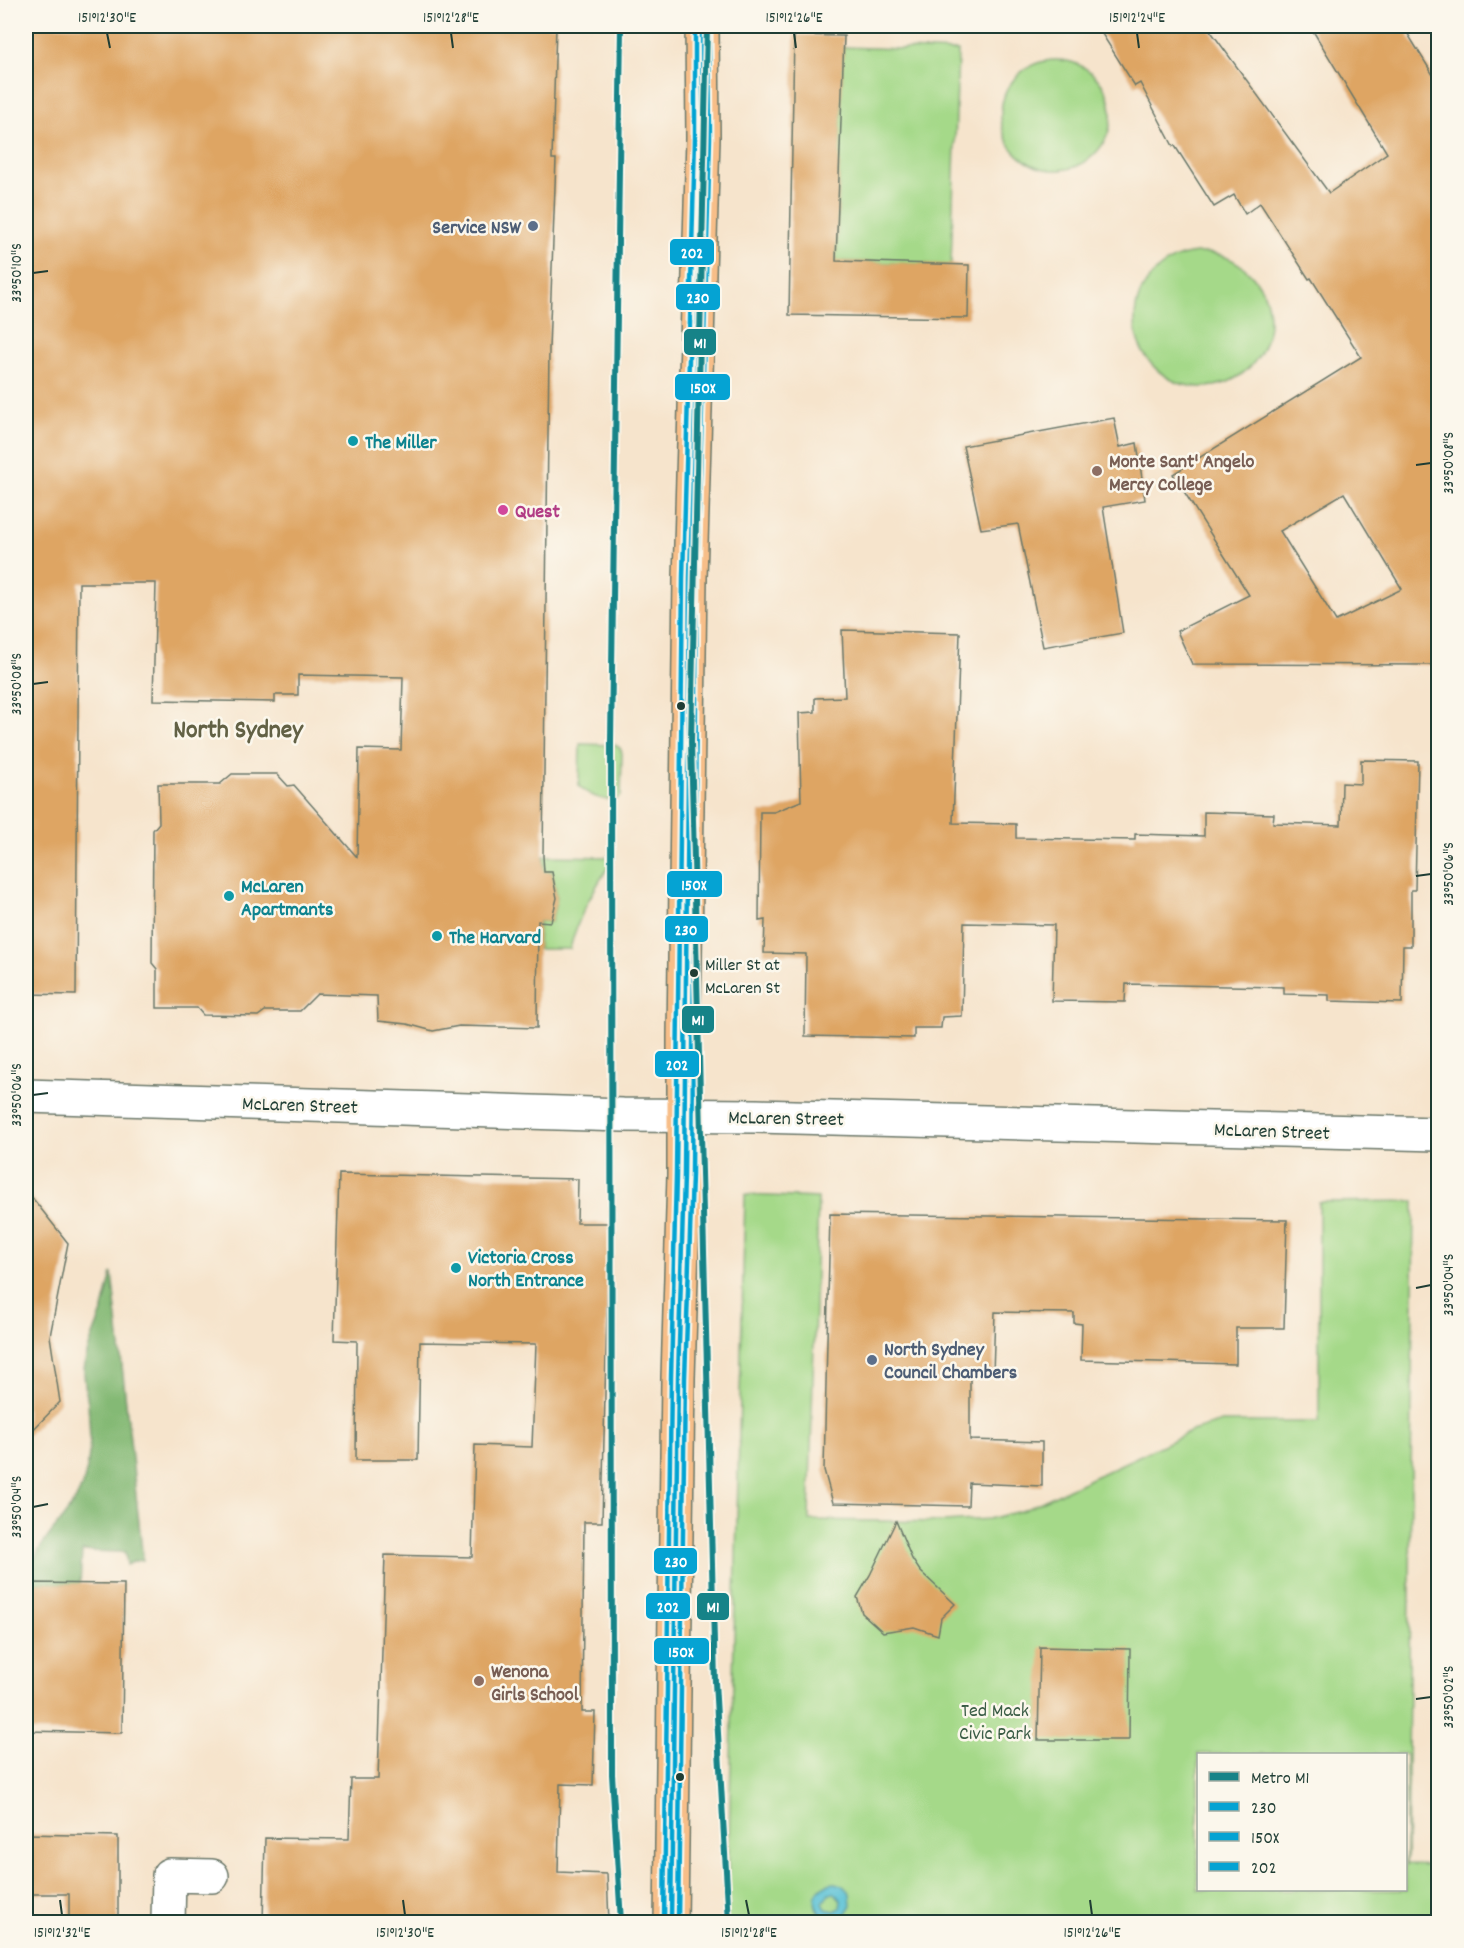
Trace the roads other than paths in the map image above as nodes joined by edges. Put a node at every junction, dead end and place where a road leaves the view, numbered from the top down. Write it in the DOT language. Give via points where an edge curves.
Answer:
graph roads {
  1 [pos="702,26"];
  2 [pos="26,1096"];
  3 [pos="684,1116"];
  4 [pos="1438,1134"];
  5 [pos="212,1876"];
  6 [pos="168,1923"];
  7 [pos="671,1923"];
  1 -- 3 [label="main road"];
  2 -- 3 [label="street, McLaren Street"];
  3 -- 4 [label="street, McLaren Street"];
  3 -- 7 [label="main road"];
  5 -- 6 [label="street" via="169,1875"];
}
